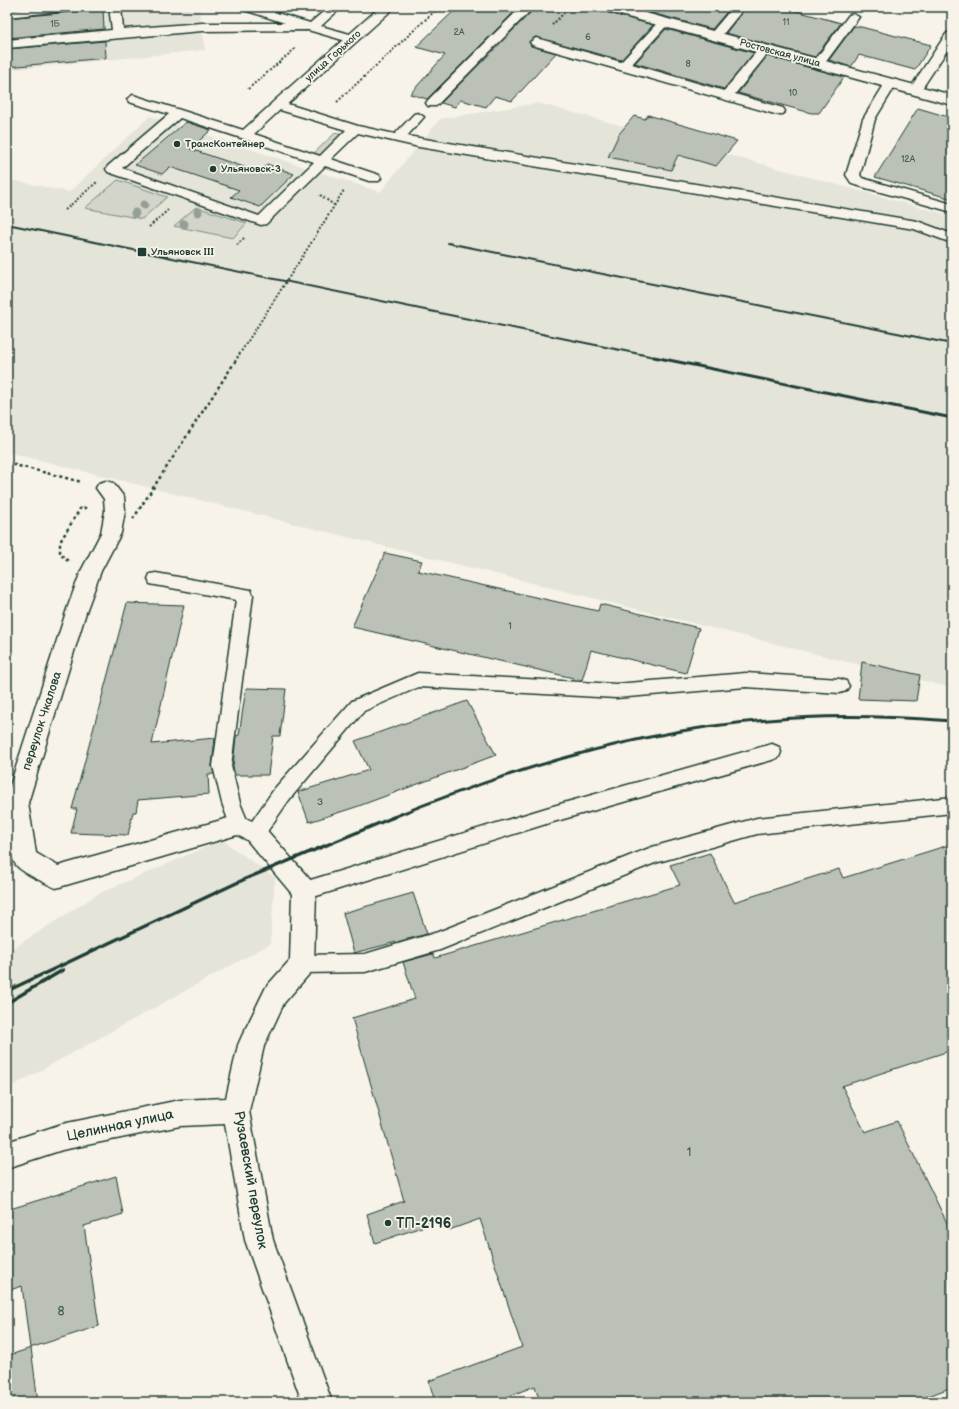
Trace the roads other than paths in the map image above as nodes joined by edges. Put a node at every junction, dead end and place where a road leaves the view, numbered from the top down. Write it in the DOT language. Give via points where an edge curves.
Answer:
graph roads {
  1 [pos="71,7"];
  2 [pos="115,7"];
  3 [pos="246,7"];
  4 [pos="336,7"];
  5 [pos="388,7"];
  6 [pos="528,7"];
  7 [pos="607,7"];
  8 [pos="738,7"];
  9 [pos="7,14"];
  10 [pos="853,17"];
  11 [pos="664,22"];
  12 [pos="311,26"];
  13 [pos="118,32"];
  14 [pos="952,34"];
  15 [pos="715,36"];
  16 [pos="353,39"];
  17 [pos="536,42"];
  18 [pos="7,44"];
  19 [pos="765,49"];
  20 [pos="818,64"];
  21 [pos="624,66"];
  22 [pos="891,84"];
  23 [pos="915,90"];
  24 [pos="727,96"];
  25 [pos="134,99"];
  26 [pos="952,100"];
  27 [pos="432,103"];
  28 [pos="278,106"];
  29 [pos="779,111"];
  30 [pos="178,113"];
  31 [pos="418,117"];
  32 [pos="355,129"];
  33 [pos="245,135"];
  34 [pos="398,137"];
  35 [pos="323,161"];
  36 [pos="374,178"];
  37 [pos="952,208"];
  38 [pos="952,239"];
  39 [pos="106,488"];
  40 [pos="156,578"];
  41 [pos="840,686"];
  42 [pos="772,752"];
  43 [pos="952,805"];
  44 [pos="247,829"];
  45 [pos="304,891"];
  46 [pos="302,964"];
  47 [pos="236,1111"];
  48 [pos="7,1155"];
  49 [pos="317,1402"];
  1 -- 9 [label="lane"];
  2 -- 13 [label="lane"];
  3 -- 12 [label="lane"];
  4 -- 12 [label="lane"];
  5 -- 16 [label="street, улица Горького"];
  6 -- 27 [label="lane"];
  7 -- 11 [label="street, Ростовская улица"];
  8 -- 15 [label="lane"];
  10 -- 20 [label="lane"];
  11 -- 15 [label="street, Ростовская улица"];
  11 -- 21 [label="lane"];
  12 -- 13 [label="lane" via="202,26"];
  12 -- 16 [label="lane"];
  13 -- 18 [label="lane"];
  14 -- 23 [label="lane"];
  15 -- 19 [label="street, Ростовская улица"];
  16 -- 28 [label="street, улица Горького"];
  17 -- 21 [label="lane"];
  19 -- 20 [label="street, Ростовская улица"];
  19 -- 24 [label="lane"];
  20 -- 22 [label="street, Ростовская улица"];
  21 -- 24 [label="lane"];
  22 -- 23 [label="street, Ростовская улица"];
  22 -- 37 [label="lane" via="869,119 853,175 857,181"];
  23 -- 26 [label="street, Ростовская улица"];
  24 -- 29 [label="lane"];
  25 -- 30 [label="lane"];
  28 -- 32 [label="lane"];
  28 -- 33 [label="lane"];
  30 -- 33 [label="lane"];
  30 -- 35 [label="lane" via="113,169 261,221"];
  31 -- 34 [label="lane"];
  32 -- 34 [label="lane"];
  32 -- 35 [label="lane"];
  33 -- 35 [label="lane"];
  34 -- 38 [label="lane" via="419,143 918,225"];
  35 -- 36 [label="lane"];
  39 -- 44 [label="street, переулок Чкалова" via="114,497 116,511 111,533 91,571 77,609 16,803 25,859 56,877 105,862"];
  40 -- 44 [label="lane" via="245,595 222,766 231,803"];
  41 -- 44 [label="lane" via="746,680 616,691 418,680 358,706 282,794"];
  42 -- 45 [label="lane" via="546,816"];
  43 -- 46 [label="lane" via="757,826 652,855 432,943 365,963"];
  44 -- 45 [label="street"];
  45 -- 46 [label="street"];
  46 -- 47 [label="street, Рузаевский переулок" via="275,996 251,1045"];
  47 -- 48 [label="street, Целинная улица" via="180,1113 62,1137"];
  47 -- 49 [label="street, Рузаевский переулок" via="259,1240"];
}
